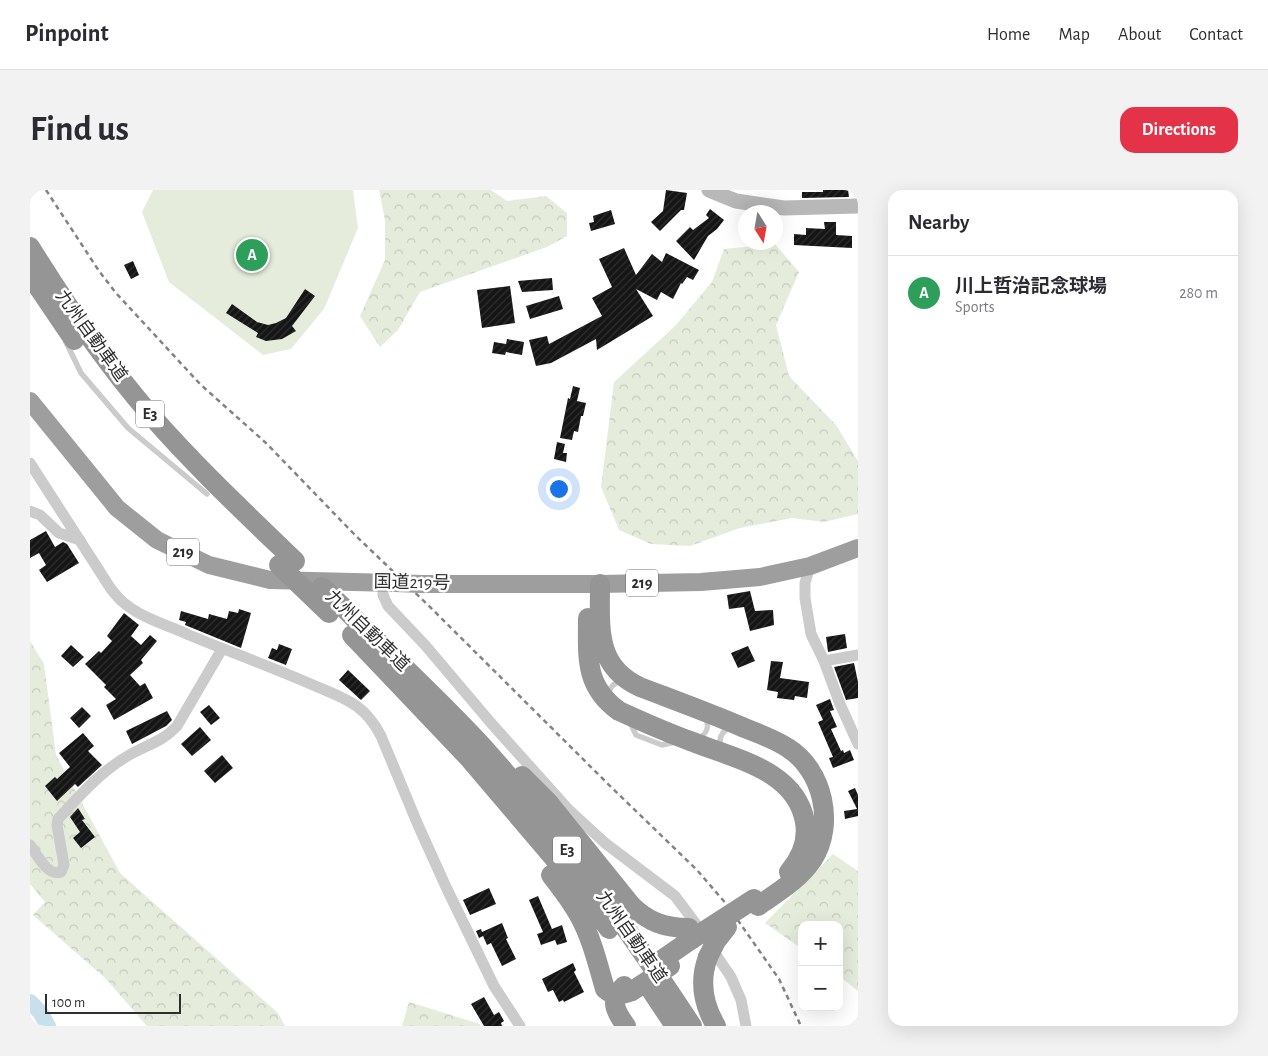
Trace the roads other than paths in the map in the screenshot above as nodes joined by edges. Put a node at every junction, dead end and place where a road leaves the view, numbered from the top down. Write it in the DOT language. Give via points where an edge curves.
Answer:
graph roads {
  1 [pos="709,190"];
  2 [pos="858,206"];
  3 [pos="30,247"];
  4 [pos="30,274"];
  5 [pos="49,292"];
  6 [pos="127,375"];
  7 [pos="30,401"];
  8 [pos="177,434"];
  9 [pos="30,463"];
  10 [pos="212,490"];
  11 [pos="30,511"];
  12 [pos="80,540"];
  13 [pos="858,548"];
  14 [pos="810,566"];
  15 [pos="389,583"];
  16 [pos="594,584"];
  17 [pos="336,611"];
  18 [pos="222,650"];
  19 [pos="858,655"];
  20 [pos="824,661"];
  21 [pos="630,682"];
  22 [pos="425,686"];
  23 [pos="619,710"];
  24 [pos="700,710"];
  25 [pos="739,726"];
  26 [pos="686,740"];
  27 [pos="858,741"];
  28 [pos="729,756"];
  29 [pos="468,757"];
  30 [pos="30,846"];
  31 [pos="756,903"];
  32 [pos="696,943"];
  33 [pos="625,990"];
  34 [pos="520,1026"];
  35 [pos="626,1026"];
  36 [pos="674,1026"];
  37 [pos="692,1026"];
  38 [pos="716,1026"];
  39 [pos="746,1026"];
  1 -- 2 [label="main road" via="736,201 784,208"];
  3 -- 5 [label="highway, 九州自動車道 / E3"];
  4 -- 5 [label="highway, 九州自動車道 / E3"];
  5 -- 6 [label="lane"];
  5 -- 10 [label="highway, 九州自動車道 / E3" via="68,332 117,396 161,446"];
  7 -- 15 [label="highway, 国道219号 / 219" via="117,508 157,540 209,565 270,580"];
  8 -- 10 [label="lane"];
  9 -- 12 [label="street"];
  10 -- 17 [label="highway, 九州自動車道 / E3, bridge"];
  11 -- 12 [label="street" via="40,515 59,533"];
  12 -- 18 [label="street" via="111,589 124,603 141,614"];
  13 -- 14 [label="highway, 国道219号 / 219"];
  14 -- 16 [label="highway, 国道219号 / 219" via="760,577 701,582"];
  14 -- 20 [label="street" via="805,583 806,614"];
  15 -- 16 [label="highway, 国道219号 / 219, bridge"];
  15 -- 39 [label="street" via="383,595 388,606 568,809 606,843 676,896 731,977 741,1000"];
  16 -- 21 [label="highway" via="603,647 614,667"];
  16 -- 23 [label="highway" via="588,660 590,671 597,689"];
  17 -- 22 [label="highway, 九州自動車道 / E3"];
  17 -- 29 [label="highway, 九州自動車道 / E3"];
  18 -- 30 [label="street" via="177,726 167,737 130,754 87,787 58,819 64,865 61,872 53,873"];
  18 -- 34 [label="street" via="275,668 348,700 374,722 418,826 494,986"];
  19 -- 20 [label="street"];
  20 -- 27 [label="street"];
  21 -- 23 [label="lane" via="620,681 609,690"];
  21 -- 24 [label="highway"];
  22 -- 32 [label="highway" via="548,802 641,915"];
  22 -- 37 [label="highway, 九州自動車道 / E3" via="484,748 595,885"];
  23 -- 26 [label="highway"];
  24 -- 25 [label="highway"];
  24 -- 26 [label="lane" via="707,722 706,734"];
  25 -- 28 [label="lane" via="726,730 719,738 721,748"];
  25 -- 31 [label="highway" via="789,748 802,759 817,783 824,810 822,837 813,859 796,880"];
  26 -- 28 [label="highway"];
  28 -- 31 [label="highway" via="762,769 783,782 804,813 805,834 800,855 783,878"];
  29 -- 33 [label="highway" via="510,820 568,896 591,941 605,988 610,994"];
  29 -- 36 [label="highway, 九州自動車道 / E3" via="582,892 633,961"];
  31 -- 32 [label="highway"];
  32 -- 33 [label="highway, bridge"];
  32 -- 38 [label="highway" via="704,968 706,1007"];
  33 -- 35 [label="highway" via="615,1006"];
}
